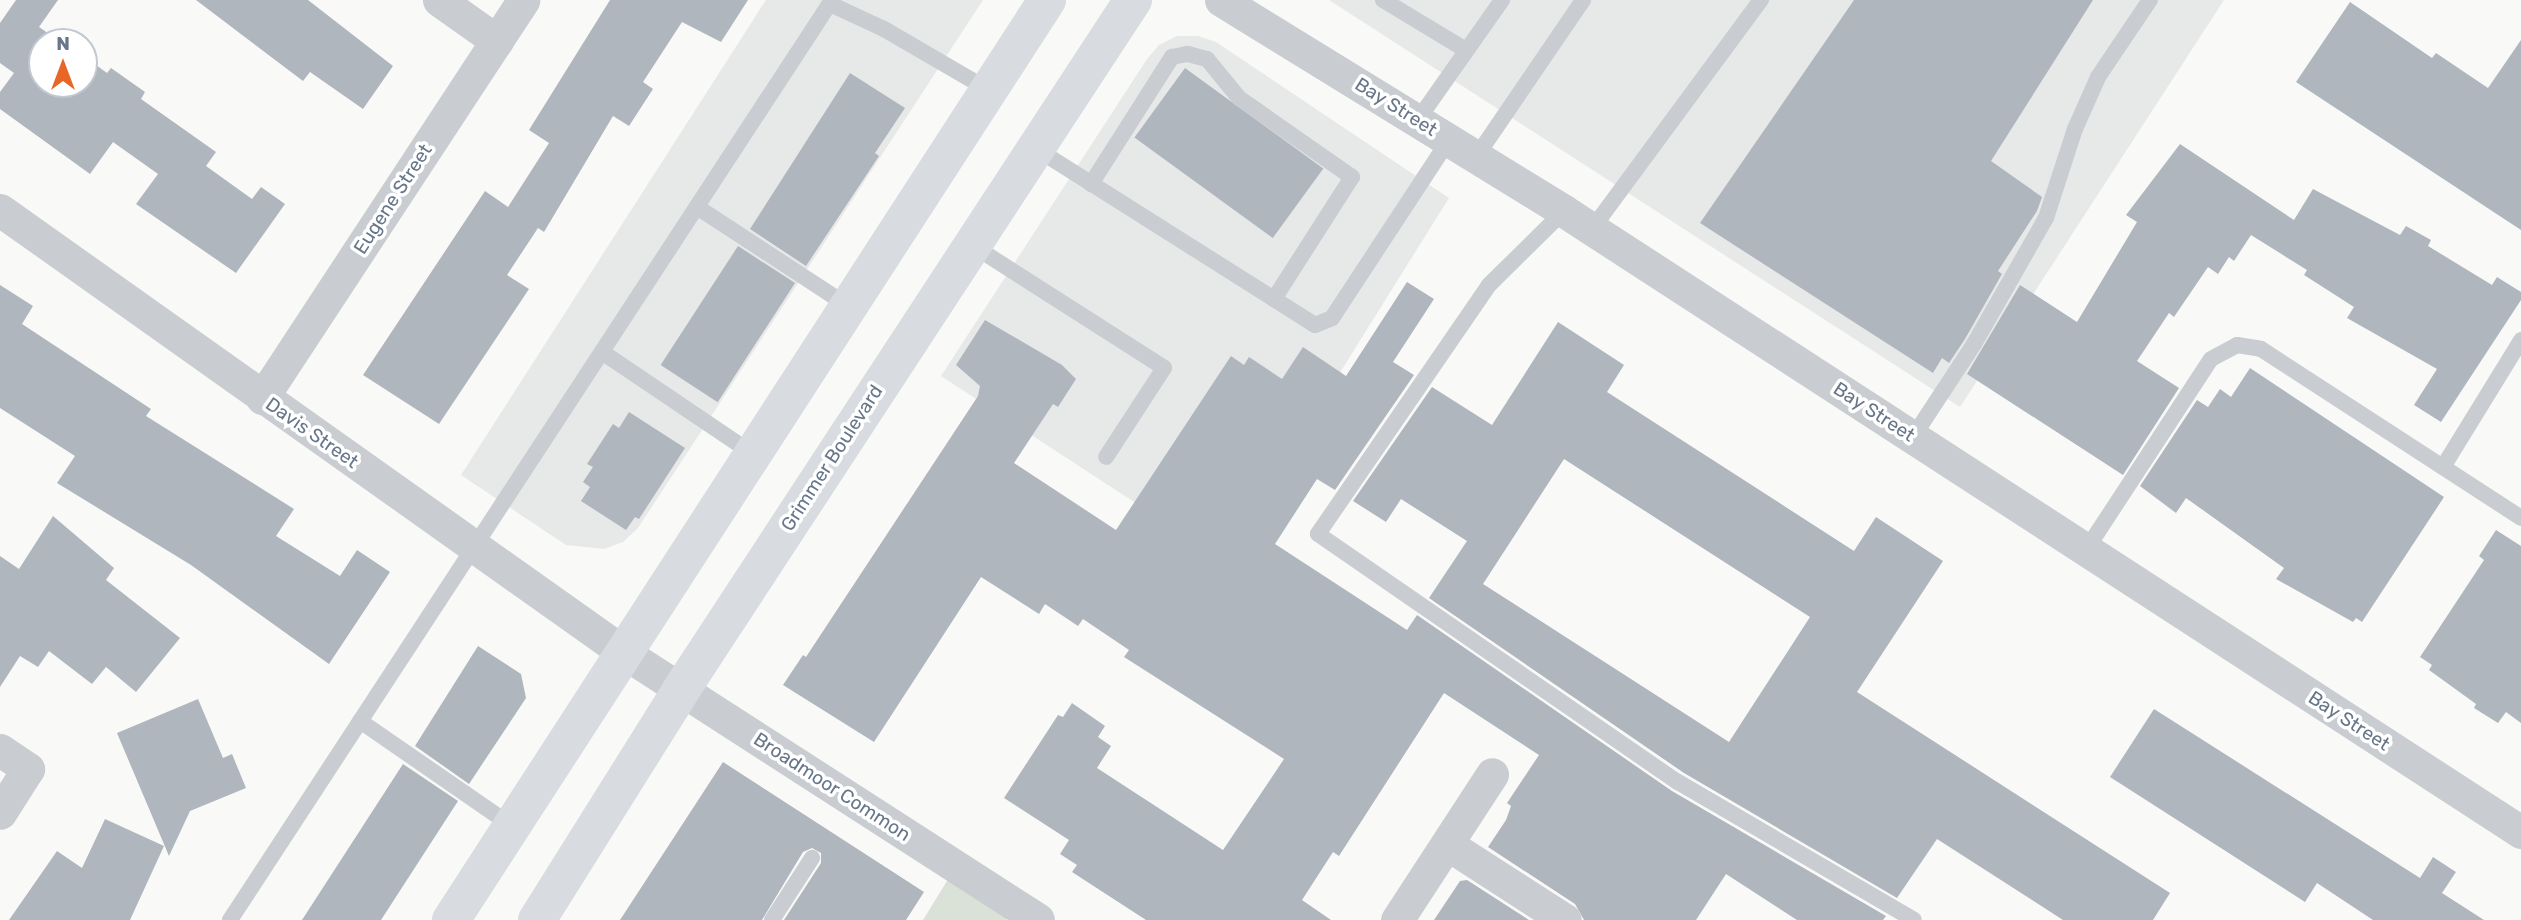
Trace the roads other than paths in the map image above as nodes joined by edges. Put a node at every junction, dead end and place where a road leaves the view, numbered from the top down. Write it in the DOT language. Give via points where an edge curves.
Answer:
graph roads {
  1 [pos="439,0"];
  2 [pos="523,0"];
  3 [pos="1047,0"];
  4 [pos="1133,0"];
  5 [pos="1221,0"];
  6 [pos="1384,0"];
  7 [pos="1502,0"];
  8 [pos="1583,0"];
  9 [pos="1760,0"];
  10 [pos="2150,0"];
  11 [pos="831,2"];
  12 [pos="497,41"];
  13 [pos="1466,50"];
  14 [pos="987,89"];
  15 [pos="1417,121"];
  16 [pos="1449,140"];
  17 [pos="1035,148"];
  18 [pos="1476,158"];
  19 [pos="1091,184"];
  20 [pos="697,207"];
  21 [pos="0,210"];
  22 [pos="1564,211"];
  23 [pos="1592,229"];
  24 [pos="972,245"];
  25 [pos="1274,299"];
  26 [pos="847,305"];
  27 [pos="2521,340"];
  28 [pos="602,352"];
  29 [pos="262,398"];
  30 [pos="1913,437"];
  31 [pos="753,453"];
  32 [pos="1106,457"];
  33 [pos="2442,467"];
  34 [pos="2521,518"];
  35 [pos="475,547"];
  36 [pos="2087,550"];
  37 [pos="626,654"];
  38 [pos="681,690"];
  39 [pos="360,721"];
  40 [pos="0,750"];
  41 [pos="1492,774"];
  42 [pos="0,813"];
  43 [pos="512,826"];
  44 [pos="2521,832"];
  45 [pos="1447,844"];
  46 [pos="812,858"];
  47 [pos="229,920"];
  48 [pos="451,920"];
  49 [pos="537,920"];
  50 [pos="772,920"];
  51 [pos="1038,920"];
  52 [pos="1397,920"];
  53 [pos="1564,920"];
  54 [pos="1914,920"];
  1 -- 12 [label="street"];
  2 -- 12 [label="street, Eugene Street"];
  3 -- 14 [label="main road"];
  4 -- 17 [label="main road, Grimmer Boulevard"];
  5 -- 15 [label="street, Bay Street"];
  6 -- 13 [label="lane"];
  7 -- 13 [label="lane"];
  8 -- 18 [label="lane"];
  9 -- 23 [label="lane"];
  10 -- 30 [label="lane" via="2098,77 2074,129 2046,218 1974,344"];
  11 -- 14 [label="lane"];
  11 -- 20 [label="lane"];
  12 -- 29 [label="street, Eugene Street"];
  13 -- 15 [label="lane"];
  14 -- 26 [label="main road"];
  15 -- 16 [label="street, Bay Street"];
  16 -- 18 [label="street, Bay Street"];
  16 -- 25 [label="lane" via="1332,318 1315,325"];
  17 -- 19 [label="lane"];
  17 -- 24 [label="main road, Grimmer Boulevard"];
  18 -- 22 [label="street, Bay Street"];
  19 -- 25 [label="lane"];
  19 -- 25 [label="lane" via="1172,57 1188,54 1207,59 1239,97 1352,177"];
  20 -- 26 [label="lane"];
  20 -- 28 [label="lane"];
  21 -- 29 [label="street, Davis Street"];
  22 -- 23 [label="street, Bay Street"];
  22 -- 54 [label="lane" via="1489,285 1318,534 1678,782"];
  23 -- 30 [label="street, Bay Street"];
  24 -- 32 [label="lane" via="1164,368"];
  24 -- 38 [label="main road, Grimmer Boulevard"];
  26 -- 31 [label="main road"];
  27 -- 33 [label="lane"];
  28 -- 31 [label="lane"];
  28 -- 35 [label="lane"];
  29 -- 35 [label="street, Davis Street"];
  30 -- 36 [label="street, Bay Street"];
  31 -- 37 [label="main road"];
  33 -- 34 [label="lane"];
  33 -- 36 [label="lane" via="2261,349 2237,345 2211,359"];
  35 -- 37 [label="street, Davis Street"];
  35 -- 39 [label="lane"];
  36 -- 44 [label="street, Bay Street"];
  37 -- 38 [label="street, Broadmoor Common"];
  37 -- 43 [label="main road"];
  38 -- 49 [label="main road, Grimmer Boulevard"];
  38 -- 51 [label="street, Broadmoor Common"];
  39 -- 43 [label="lane"];
  39 -- 47 [label="lane"];
  40 -- 42 [label="street" via="28,769"];
  41 -- 45 [label="street"];
  43 -- 48 [label="main road"];
  45 -- 52 [label="street"];
  45 -- 53 [label="street"];
  46 -- 50 [label="lane"];
}
